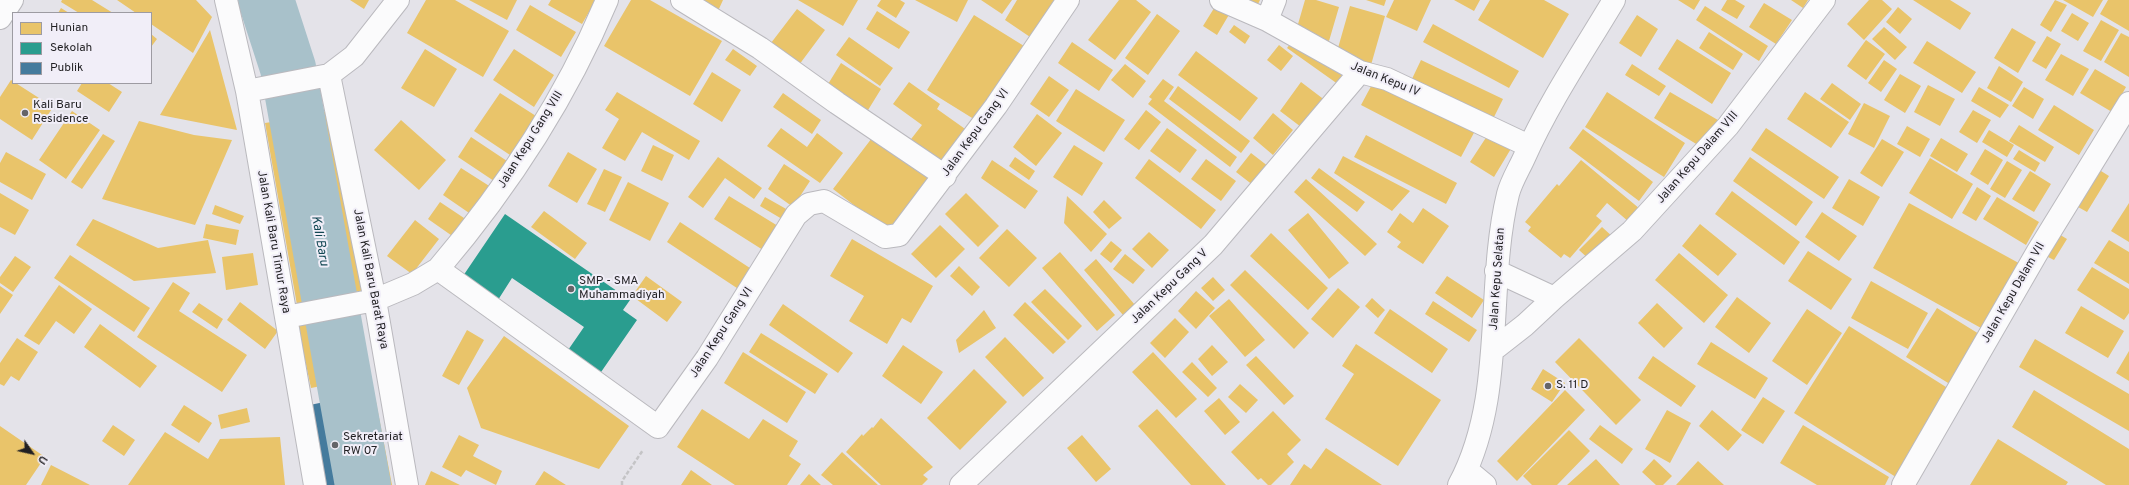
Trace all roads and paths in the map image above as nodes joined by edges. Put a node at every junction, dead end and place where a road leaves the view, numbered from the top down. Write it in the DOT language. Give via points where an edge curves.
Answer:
graph roads {
  1 [pos="12,0"];
  2 [pos="226,0"];
  3 [pos="398,0"];
  4 [pos="607,0"];
  5 [pos="682,0"];
  6 [pos="1068,0"];
  7 [pos="1221,0"];
  8 [pos="1614,0"];
  9 [pos="1824,0"];
  10 [pos="1271,10"];
  11 [pos="0,18"];
  12 [pos="1360,72"];
  13 [pos="323,76"];
  14 [pos="247,91"];
  15 [pos="2129,103"];
  16 [pos="1529,146"];
  17 [pos="945,176"];
  18 [pos="438,269"];
  19 [pos="1496,271"];
  20 [pos="1554,298"];
  21 [pos="373,300"];
  22 [pos="286,317"];
  23 [pos="1493,350"];
  24 [pos="658,427"];
  25 [pos="1463,477"];
  26 [pos="315,485"];
  27 [pos="407,485"];
  28 [pos="622,485"];
  29 [pos="961,485"];
  30 [pos="1485,485"];
  31 [pos="1903,485"];
  1 -- 11 [label="street"];
  2 -- 14 [label="street, Jalan Kali Baru Timur Raya"];
  3 -- 13 [label="street" via="354,56"];
  4 -- 18 [label="street, Jalan Kepu Gang VIII" via="551,113 503,186"];
  5 -- 17 [label="street" via="766,52"];
  6 -- 17 [label="street, Jalan Kepu Gang VI"];
  7 -- 10 [label="street, Jalan Kepu IV"];
  8 -- 16 [label="street, Jalan Kepu Selatan" via="1543,115"];
  9 -- 20 [label="street, Jalan Kepu Dalam VIII" via="1728,126 1697,162 1632,232"];
  10 -- 12 [label="street, Jalan Kepu IV"];
  12 -- 16 [label="street, Jalan Kepu IV" via="1387,79"];
  12 -- 29 [label="street, Jalan Kepu Gang V" via="1213,245"];
  13 -- 14 [label="street"];
  13 -- 21 [label="street, Jalan Kali Baru Barat Raya"];
  14 -- 22 [label="street, Jalan Kali Baru Timur Raya"];
  15 -- 31 [label="street, Jalan Kepu Dalam VII" via="2038,251"];
  16 -- 19 [label="street, Jalan Kepu Selatan" via="1509,192 1500,231"];
  17 -- 24 [label="street, Jalan Kepu Gang VI" via="899,235 885,237 824,201 808,204 796,215 707,358"];
  18 -- 21 [label="street" via="413,284"];
  18 -- 24 [label="street"];
  19 -- 20 [label="street"];
  19 -- 23 [label="street, Jalan Kepu Selatan"];
  20 -- 23 [label="street, Jalan Kepu Dalam VIII"];
  21 -- 22 [label="street"];
  21 -- 27 [label="street, Jalan Kali Baru Barat Raya"];
  22 -- 26 [label="street, Jalan Kali Baru Timur Raya"];
  23 -- 25 [label="street, Jalan Kepu Selatan" via="1477,440"];
  24 -- 28 [label="path" via="622,481"];
  25 -- 30 [label="street"];
}
